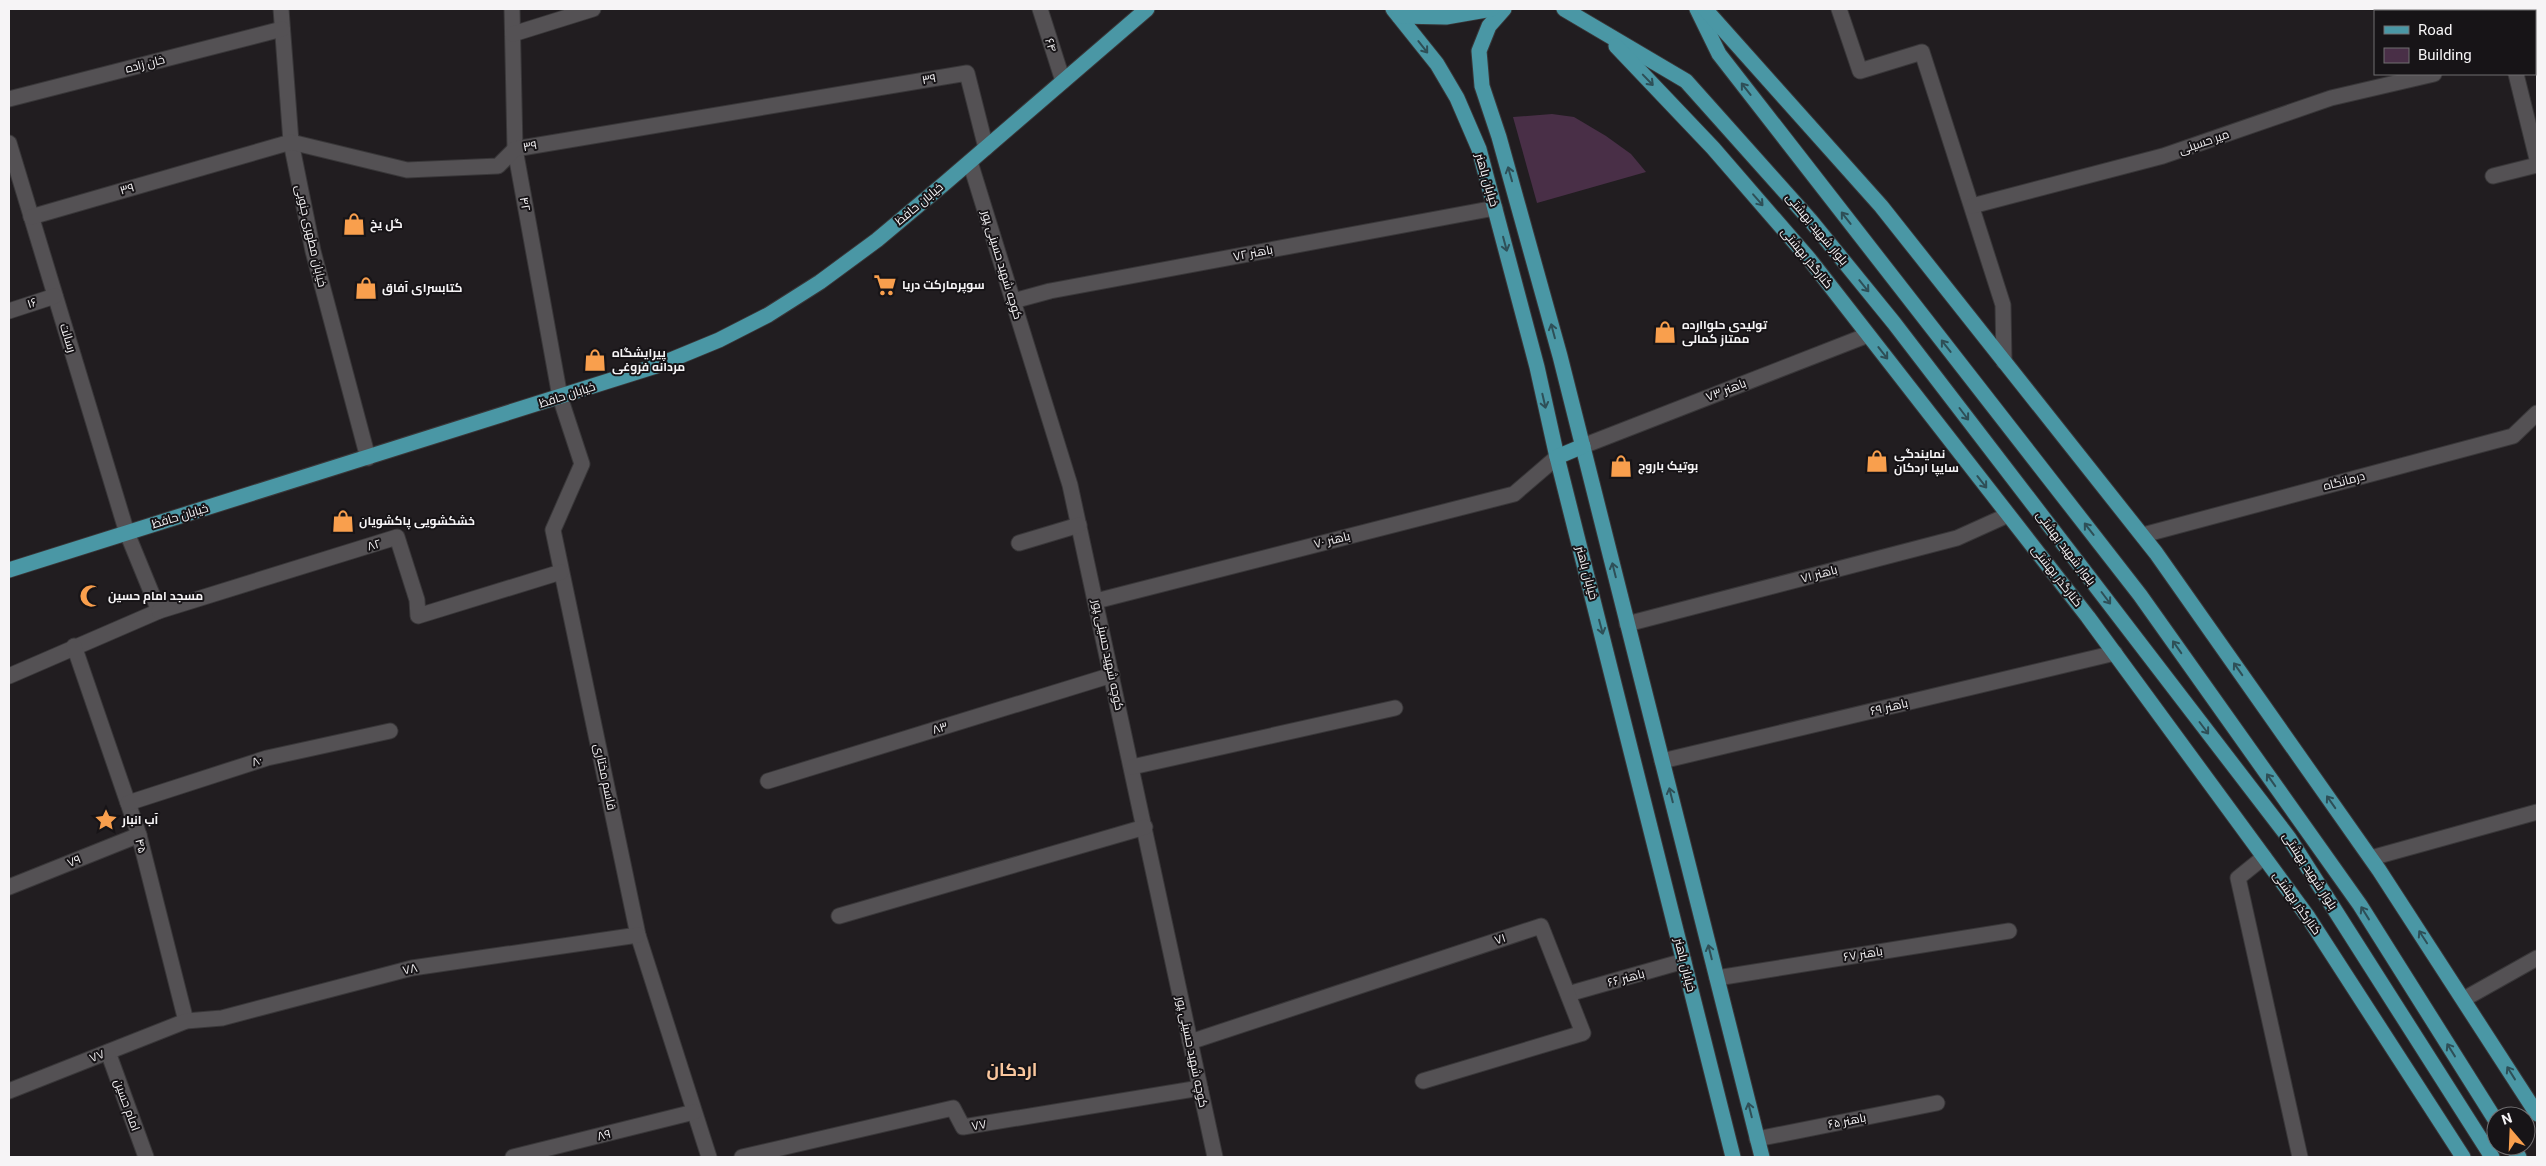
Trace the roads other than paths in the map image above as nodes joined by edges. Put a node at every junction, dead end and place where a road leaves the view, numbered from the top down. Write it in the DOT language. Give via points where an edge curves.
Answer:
graph roads {
  1 [pos="280,9"];
  2 [pos="512,9"];
  3 [pos="593,9"];
  4 [pos="1040,9"];
  5 [pos="1147,9"];
  6 [pos="1492,9"];
  7 [pos="1504,9"];
  8 [pos="1564,9"];
  9 [pos="1697,9"];
  10 [pos="1705,9"];
  11 [pos="1839,9"];
  12 [pos="1396,12"];
  13 [pos="282,29"];
  14 [pos="1603,32"];
  15 [pos="513,34"];
  16 [pos="2430,75"];
  17 [pos="2516,75"];
  18 [pos="1063,81"];
  19 [pos="9,99"];
  20 [pos="291,142"];
  21 [pos="9,143"];
  22 [pos="986,148"];
  23 [pos="515,149"];
  24 [pos="2537,159"];
  25 [pos="970,162"];
  26 [pos="2537,165"];
  27 [pos="2493,176"];
  28 [pos="1972,206"];
  29 [pos="1495,208"];
  30 [pos="31,217"];
  31 [pos="55,296"];
  32 [pos="1013,301"];
  33 [pos="9,311"];
  34 [pos="1868,335"];
  35 [pos="2004,362"];
  36 [pos="560,397"];
  37 [pos="2537,413"];
  38 [pos="1583,446"];
  39 [pos="1557,457"];
  40 [pos="368,458"];
  41 [pos="2008,515"];
  42 [pos="1079,525"];
  43 [pos="127,533"];
  44 [pos="2143,535"];
  45 [pos="1019,543"];
  46 [pos="9,570"];
  47 [pos="562,572"];
  48 [pos="1096,600"];
  49 [pos="159,611"];
  50 [pos="1627,624"];
  51 [pos="74,646"];
  52 [pos="2115,653"];
  53 [pos="1112,675"];
  54 [pos="9,676"];
  55 [pos="1395,708"];
  56 [pos="390,732"];
  57 [pos="1662,761"];
  58 [pos="1132,767"];
  59 [pos="768,782"];
  60 [pos="128,803"];
  61 [pos="2537,812"];
  62 [pos="1145,827"];
  63 [pos="139,836"];
  64 [pos="2264,857"];
  65 [pos="2370,858"];
  66 [pos="9,887"];
  67 [pos="840,916"];
  68 [pos="2009,930"];
  69 [pos="638,935"];
  70 [pos="2537,958"];
  71 [pos="1684,961"];
  72 [pos="1717,978"];
  73 [pos="1568,994"];
  74 [pos="2464,1000"];
  75 [pos="186,1021"];
  76 [pos="1190,1042"];
  77 [pos="108,1052"];
  78 [pos="1423,1081"];
  79 [pos="1200,1088"];
  80 [pos="9,1091"];
  81 [pos="1937,1103"];
  82 [pos="2487,1106"];
  83 [pos="694,1112"];
  84 [pos="2537,1114"];
  85 [pos="1758,1139"];
  86 [pos="146,1157"];
  87 [pos="513,1157"];
  88 [pos="708,1157"];
  89 [pos="742,1157"];
  90 [pos="1215,1157"];
  91 [pos="1733,1157"];
  92 [pos="1762,1157"];
  93 [pos="2300,1157"];
  94 [pos="2463,1157"];
  95 [pos="2492,1157"];
  1 -- 13 [label="street, خیابان مطهری جنوبی"];
  2 -- 15 [label="street, ۴۲"];
  3 -- 15 [label="street"];
  4 -- 18 [label="street, ۶۴"];
  5 -- 18 [label="main road, خیابان حافظ"];
  6 -- 12 [label="main road" via="1446,17"];
  38 -- 7 [label="main road, خیابان باهنر, one-way" via="1526,232 1482,86 1479,51 1489,26"];
  8 -- 14 [label="main road, بلوار شهید بهشتی"];
  82 -- 9 [label="main road, بلوار شهید بهشتی, one-way" via="2360,905 2140,596 1719,54"];
  10 -- 35 [label="main road" via="1881,206"];
  11 -- 28 [label="street" via="1860,71 1922,52"];
  12 -- 29 [label="main road, خیابان باهنر, one-way" via="1436,64 1456,98 1479,149"];
  13 -- 19 [label="street, خان زاده"];
  13 -- 20 [label="street, خیابان مطهری جنوبی"];
  14 -- 34 [label="main road, کنارگذر بهشتی, one-way" via="1713,148 1810,260"];
  14 -- 95 [label="main road, بلوار شهید بهشتی, one-way" via="1686,81 1811,221 1894,323 2289,838"];
  15 -- 23 [label="street, ۴۲"];
  16 -- 28 [label="street, میر حسینی" via="2331,98 2163,156"];
  17 -- 24 [label="street"];
  18 -- 22 [label="main road, خیابان حافظ"];
  20 -- 23 [label="street, ۳۹" via="407,170 498,166"];
  20 -- 30 [label="street, ۳۹"];
  20 -- 40 [label="street, خیابان مطهری جنوبی" via="313,251"];
  21 -- 30 [label="street, رسالت"];
  22 -- 23 [label="street, ۳۹" via="967,73"];
  22 -- 25 [label="main road, خیابان حافظ"];
  23 -- 36 [label="street, ۴۲"];
  25 -- 32 [label="street, کوچه شهید حسینی ‍پور"];
  25 -- 36 [label="main road, خیابان حافظ" via="877,240 768,315 656,366"];
  26 -- 27 [label="street"];
  28 -- 35 [label="street" via="2003,305"];
  29 -- 32 [label="street, باهنر ۷۲"];
  29 -- 39 [label="main road, خیابان باهنر, one-way"];
  30 -- 31 [label="street, رسالت"];
  31 -- 33 [label="street, ۱۶"];
  31 -- 43 [label="street, رسالت"];
  32 -- 42 [label="street, کوچه شهید حسینی ‍پور" via="1070,485"];
  34 -- 38 [label="street, باهنر ۷۳"];
  34 -- 41 [label="main road, کنارگذر بهشتی, one-way"];
  35 -- 44 [label="main road"];
  36 -- 40 [label="main road, خیابان حافظ"];
  36 -- 47 [label="street, قاسم مختاری" via="582,464 553,530"];
  37 -- 44 [label="street, درمانگاه" via="2513,436"];
  38 -- 39 [label="main road"];
  50 -- 38 [label="main road, خیابان باهنر, one-way"];
  39 -- 48 [label="street, باهنر ۷۰" via="1514,494"];
  39 -- 71 [label="main road, خیابان باهنر, one-way"];
  40 -- 43 [label="main road, خیابان حافظ"];
  41 -- 50 [label="street, باهنر ۷۱" via="1958,538"];
  41 -- 52 [label="main road, کنارگذر بهشتی"];
  42 -- 45 [label="street"];
  42 -- 48 [label="street, کوچه شهید حسینی ‍پور"];
  43 -- 46 [label="main road, خیابان حافظ"];
  43 -- 49 [label="street, رسالت"];
  65 -- 44 [label="main road, one-way"];
  47 -- 49 [label="street, ۸۲" via="418,616 397,538"];
  47 -- 69 [label="street, قاسم مختاری"];
  48 -- 53 [label="street, کوچه شهید حسینی ‍پور"];
  49 -- 51 [label="street"];
  50 -- 57 [label="main road, خیابان باهنر"];
  51 -- 54 [label="street"];
  51 -- 60 [label="street, ۴۵"];
  52 -- 57 [label="street, باهنر ۶۹"];
  52 -- 64 [label="main road, کنارگذر بهشتی"];
  53 -- 58 [label="street, کوچه شهید حسینی ‍پور"];
  53 -- 59 [label="street, ۸۳"];
  55 -- 58 [label="street"];
  56 -- 60 [label="street, ۸۰" via="267,758"];
  72 -- 57 [label="main road, خیابان باهنر, one-way"];
  58 -- 62 [label="street, کوچه شهید حسینی ‍پور"];
  60 -- 63 [label="street, ۴۵"];
  61 -- 65 [label="street"];
  62 -- 67 [label="street"];
  62 -- 76 [label="street, کوچه شهید حسینی ‍پور"];
  63 -- 66 [label="street, ۷۹"];
  63 -- 75 [label="street, ۴۵"];
  64 -- 93 [label="street" via="2238,878"];
  64 -- 94 [label="main road, کنارگذر بهشتی" via="2308,917"];
  74 -- 65 [label="main road, one-way"];
  68 -- 72 [label="street, باهنر ۶۷"];
  69 -- 75 [label="street, ۷۸" via="412,968 222,1018"];
  69 -- 83 [label="street, قاسم مختاری"];
  70 -- 74 [label="street"];
  71 -- 73 [label="street, باهنر ۶۶"];
  71 -- 91 [label="main road, خیابان باهنر"];
  85 -- 72 [label="main road, خیابان باهنر, one-way"];
  73 -- 76 [label="street, ۷۱" via="1541,926"];
  73 -- 78 [label="street, ۷۱" via="1583,1034"];
  84 -- 74 [label="main road, one-way"];
  75 -- 77 [label="street, ۷۷"];
  76 -- 79 [label="street, کوچه شهید حسینی ‍پور"];
  77 -- 80 [label="street, ۷۷"];
  77 -- 86 [label="street, امام حسین"];
  79 -- 89 [label="street, ۷۷" via="963,1127 953,1108"];
  79 -- 90 [label="street, کوچه شهید حسینی ‍پور"];
  81 -- 85 [label="street, باهنر ۶۵"];
  83 -- 87 [label="street, ۸۹"];
  83 -- 88 [label="street, قاسم مختاری"];
  85 -- 92 [label="main road, خیابان باهنر"];
}
